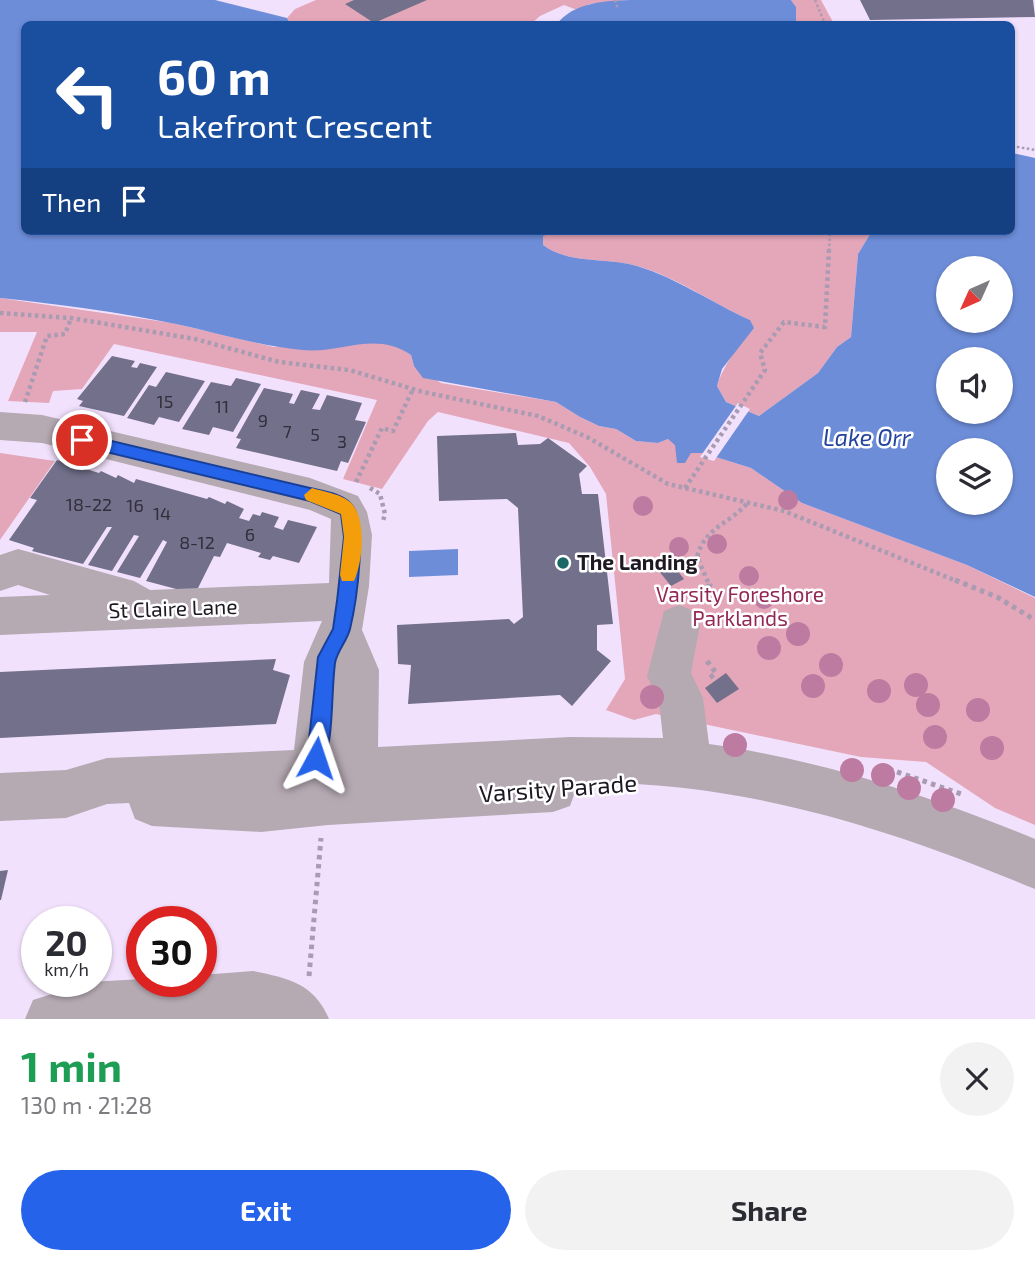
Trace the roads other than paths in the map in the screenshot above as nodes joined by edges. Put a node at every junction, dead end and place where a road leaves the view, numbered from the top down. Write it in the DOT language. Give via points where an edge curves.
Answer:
graph roads {
  1 [pos="10,421"];
  2 [pos="0,573"];
  3 [pos="170,609"];
  4 [pos="0,616"];
  5 [pos="343,616"];
  6 [pos="679,625"];
  7 [pos="689,764"];
  8 [pos="324,793"];
  9 [pos="0,797"];
  10 [pos="1035,863"];
  11 [pos="1035,886"];
  12 [pos="300,1016"];
  13 [pos="52,1019"];
  1 -- 5 [label="street" via="338,503 352,521"];
  2 -- 3 [label="street" via="18,567"];
  3 -- 4 [label="street, St Claire Lane"];
  3 -- 5 [label="street, St Claire Lane"];
  5 -- 8 [label="street" via="327,657"];
  6 -- 7 [label="street" via="668,676 681,698"];
  7 -- 8 [label="street, Varsity Parade" via="638,761"];
  7 -- 10 [label="street, Varsity Parade" via="867,801"];
  8 -- 9 [label="street, Varsity Parade" via="261,808 103,802 66,794"];
  8 -- 11 [label="street, Varsity Parade" via="508,791 639,782 730,790 799,802 913,833 984,860"];
  12 -- 13 [label="street" via="281,1003 253,998 90,1009"];
}
